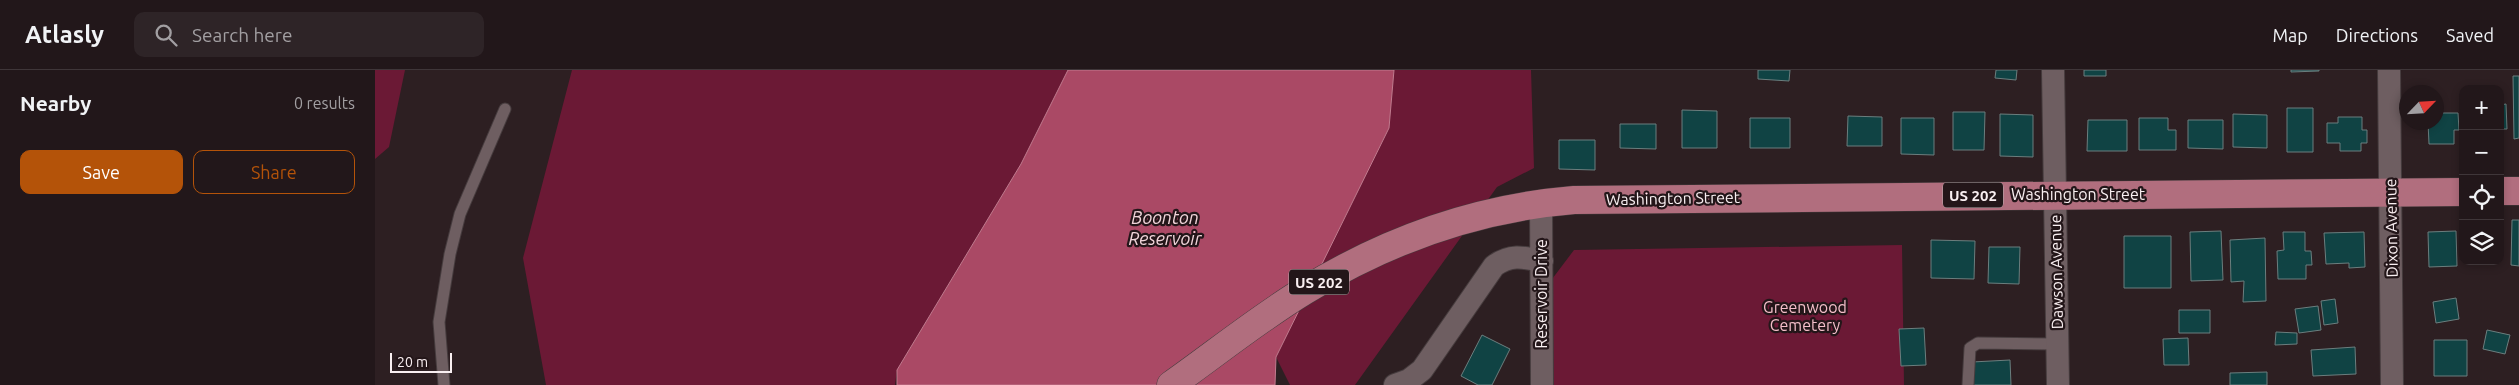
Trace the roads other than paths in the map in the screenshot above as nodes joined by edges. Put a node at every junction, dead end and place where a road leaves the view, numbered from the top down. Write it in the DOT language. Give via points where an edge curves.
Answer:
graph roads {
  1 [pos="2053,70"];
  2 [pos="2389,70"];
  3 [pos="505,109"];
  4 [pos="2504,191"];
  5 [pos="2519,191"];
  6 [pos="2390,192"];
  7 [pos="2459,192"];
  8 [pos="2055,194"];
  9 [pos="1541,202"];
  10 [pos="1542,260"];
  11 [pos="2057,344"];
  12 [pos="445,385"];
  13 [pos="1171,385"];
  14 [pos="1395,385"];
  15 [pos="1541,385"];
  16 [pos="1968,385"];
  17 [pos="2058,385"];
  18 [pos="2393,385"];
  1 -- 8 [label="street, Dawson Avenue"];
  2 -- 6 [label="street, Dixon Avenue"];
  3 -- 12 [label="lane" via="460,214 450,254 439,322"];
  4 -- 5 [label="main road"];
  6 -- 7 [label="main road, Washington Street / US 202"];
  6 -- 8 [label="main road, Washington Street / US 202"];
  6 -- 18 [label="street, Dixon Avenue"];
  8 -- 9 [label="main road, Washington Street / US 202"];
  8 -- 11 [label="street, Dawson Avenue"];
  9 -- 10 [label="street, Reservoir Drive"];
  9 -- 13 [label="main road, Washington Street / US 202" via="1485,213 1422,232 1329,276"];
  10 -- 14 [label="street" via="1523,256 1505,258 1494,266 1423,370"];
  10 -- 15 [label="street, Reservoir Drive"];
  11 -- 16 [label="lane" via="1978,343 1970,348"];
  11 -- 17 [label="street, Dawson Avenue"];
}
